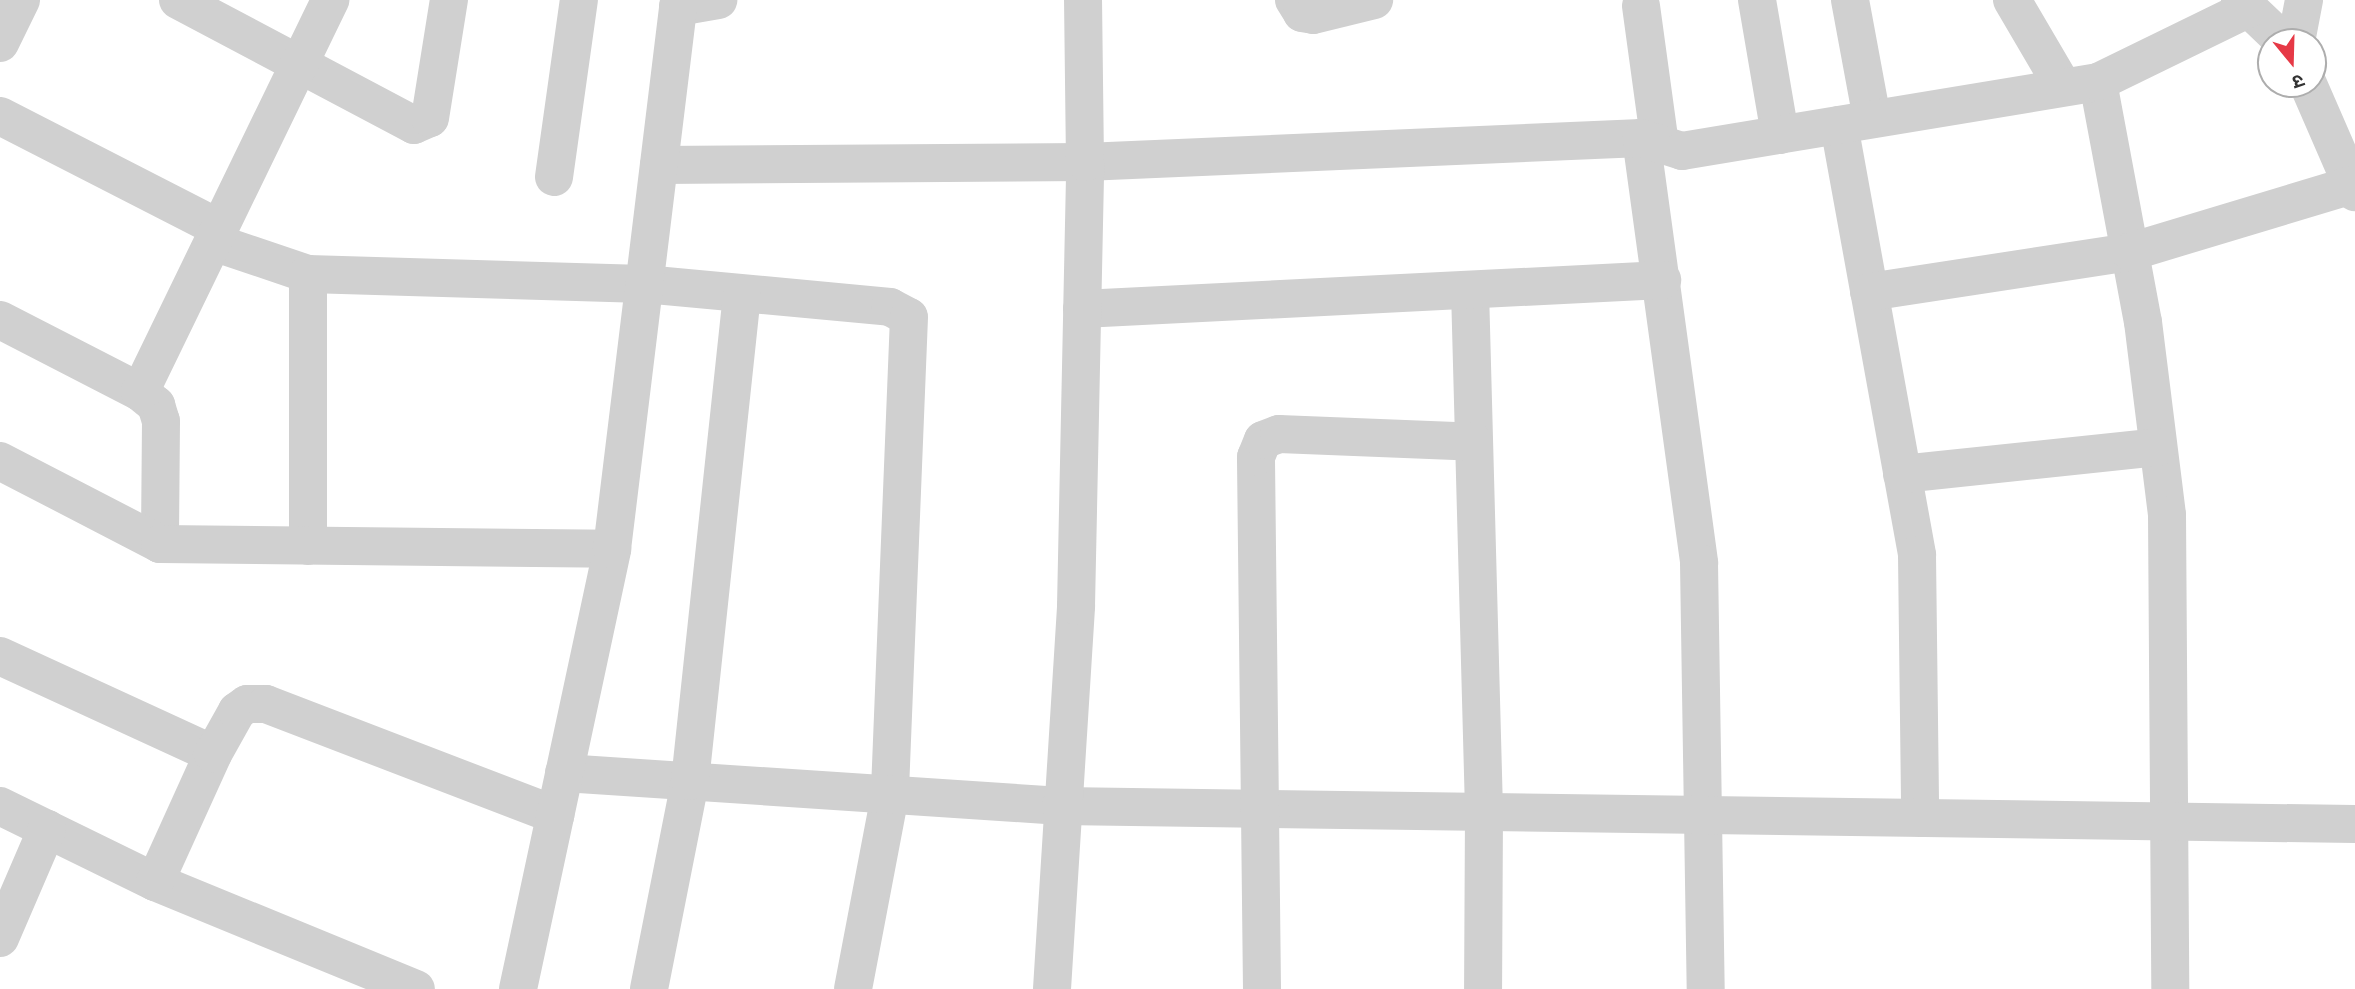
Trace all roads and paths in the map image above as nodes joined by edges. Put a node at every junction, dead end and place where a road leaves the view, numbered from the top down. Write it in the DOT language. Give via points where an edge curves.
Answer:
graph roads {
  1 [pos="21,0"];
  2 [pos="178,0"];
  3 [pos="330,0"];
  4 [pos="449,0"];
  5 [pos="579,0"];
  6 [pos="718,0"];
  7 [pos="1083,0"];
  8 [pos="1294,0"];
  9 [pos="1374,0"];
  10 [pos="1757,0"];
  11 [pos="1850,0"];
  12 [pos="2012,0"];
  13 [pos="2304,0"];
  14 [pos="679,3"];
  15 [pos="2244,4"];
  16 [pos="1641,6"];
  17 [pos="2269,28"];
  18 [pos="2299,28"];
  19 [pos="0,43"];
  20 [pos="299,64"];
  21 [pos="2081,85"];
  22 [pos="2314,98"];
  23 [pos="0,116"];
  24 [pos="1856,122"];
  25 [pos="1780,135"];
  26 [pos="1651,141"];
  27 [pos="1085,162"];
  28 [pos="659,165"];
  29 [pos="554,177"];
  30 [pos="2353,188"];
  31 [pos="216,235"];
  32 [pos="2130,253"];
  33 [pos="308,274"];
  34 [pos="1662,280"];
  35 [pos="644,284"];
  36 [pos="1470,290"];
  37 [pos="1869,292"];
  38 [pos="742,295"];
  39 [pos="1082,309"];
  40 [pos="0,320"];
  41 [pos="140,392"];
  42 [pos="1474,442"];
  43 [pos="2158,447"];
  44 [pos="0,461"];
  45 [pos="1902,474"];
  46 [pos="160,544"];
  47 [pos="308,546"];
  48 [pos="612,549"];
  49 [pos="0,656"];
  50 [pos="214,754"];
  51 [pos="564,773"];
  52 [pos="690,781"];
  53 [pos="890,795"];
  54 [pos="0,806"];
  55 [pos="1061,806"];
  56 [pos="1261,808"];
  57 [pos="1484,812"];
  58 [pos="555,815"];
  59 [pos="1703,815"];
  60 [pos="1920,818"];
  61 [pos="2168,821"];
  62 [pos="2355,824"];
  63 [pos="47,829"];
  64 [pos="155,882"];
  65 [pos="0,938"];
  66 [pos="416,989"];
  67 [pos="518,989"];
  68 [pos="649,989"];
  69 [pos="853,989"];
  70 [pos="1052,989"];
  71 [pos="1262,989"];
  72 [pos="1483,989"];
  73 [pos="1706,989"];
  74 [pos="2170,989"];
  1 -- 19 [label="street"];
  2 -- 20 [label="street"];
  3 -- 20 [label="street"];
  4 -- 20 [label="street" via="430,118 421,125"];
  5 -- 29 [label="street"];
  6 -- 14 [label="street"];
  7 -- 27 [label="street"];
  8 -- 9 [label="street" via="1302,13 1313,15"];
  10 -- 25 [label="street"];
  11 -- 24 [label="street"];
  12 -- 21 [label="street"];
  13 -- 18 [label="street"];
  14 -- 28 [label="street"];
  15 -- 17 [label="street"];
  15 -- 21 [label="street"];
  16 -- 26 [label="street"];
  20 -- 31 [label="street"];
  21 -- 24 [label="street"];
  21 -- 32 [label="street"];
  22 -- 30 [label="street"];
  23 -- 31 [label="street"];
  24 -- 25 [label="street"];
  24 -- 37 [label="street"];
  25 -- 26 [label="street" via="1682,151"];
  26 -- 27 [label="street"];
  26 -- 34 [label="street"];
  27 -- 28 [label="street"];
  27 -- 39 [label="street"];
  28 -- 35 [label="street"];
  30 -- 32 [label="street"];
  31 -- 33 [label="street"];
  31 -- 41 [label="street"];
  32 -- 37 [label="street"];
  32 -- 43 [label="street"];
  33 -- 35 [label="street"];
  33 -- 47 [label="street"];
  34 -- 36 [label="street"];
  34 -- 59 [label="street" via="1699,563"];
  35 -- 38 [label="street"];
  35 -- 48 [label="street"];
  36 -- 39 [label="street"];
  36 -- 42 [label="street"];
  37 -- 45 [label="street"];
  38 -- 52 [label="street"];
  38 -- 53 [label="street" via="890,307 909,317"];
  39 -- 55 [label="street" via="1076,606"];
  40 -- 41 [label="street"];
  41 -- 46 [label="street" via="156,405 161,421"];
  42 -- 56 [label="street" via="1279,434 1263,440 1256,457"];
  42 -- 57 [label="street"];
  43 -- 45 [label="street"];
  43 -- 61 [label="street" via="2166,514"];
  44 -- 46 [label="street"];
  45 -- 60 [label="street" via="1917,555"];
  46 -- 47 [label="street"];
  47 -- 48 [label="street"];
  48 -- 51 [label="street"];
  49 -- 50 [label="street"];
  50 -- 58 [label="street" via="237,711 247,704 266,704"];
  50 -- 64 [label="street"];
  51 -- 52 [label="street"];
  51 -- 58 [label="street"];
  52 -- 53 [label="street"];
  52 -- 68 [label="street"];
  53 -- 55 [label="street"];
  53 -- 69 [label="street"];
  54 -- 63 [label="street"];
  55 -- 56 [label="street"];
  55 -- 70 [label="street"];
  56 -- 57 [label="street"];
  56 -- 71 [label="street"];
  57 -- 59 [label="street"];
  57 -- 72 [label="street"];
  58 -- 67 [label="street"];
  59 -- 60 [label="street"];
  59 -- 73 [label="street"];
  60 -- 61 [label="street"];
  61 -- 62 [label="street"];
  61 -- 74 [label="street"];
  63 -- 64 [label="street"];
  63 -- 65 [label="street"];
  64 -- 66 [label="street"];
}
